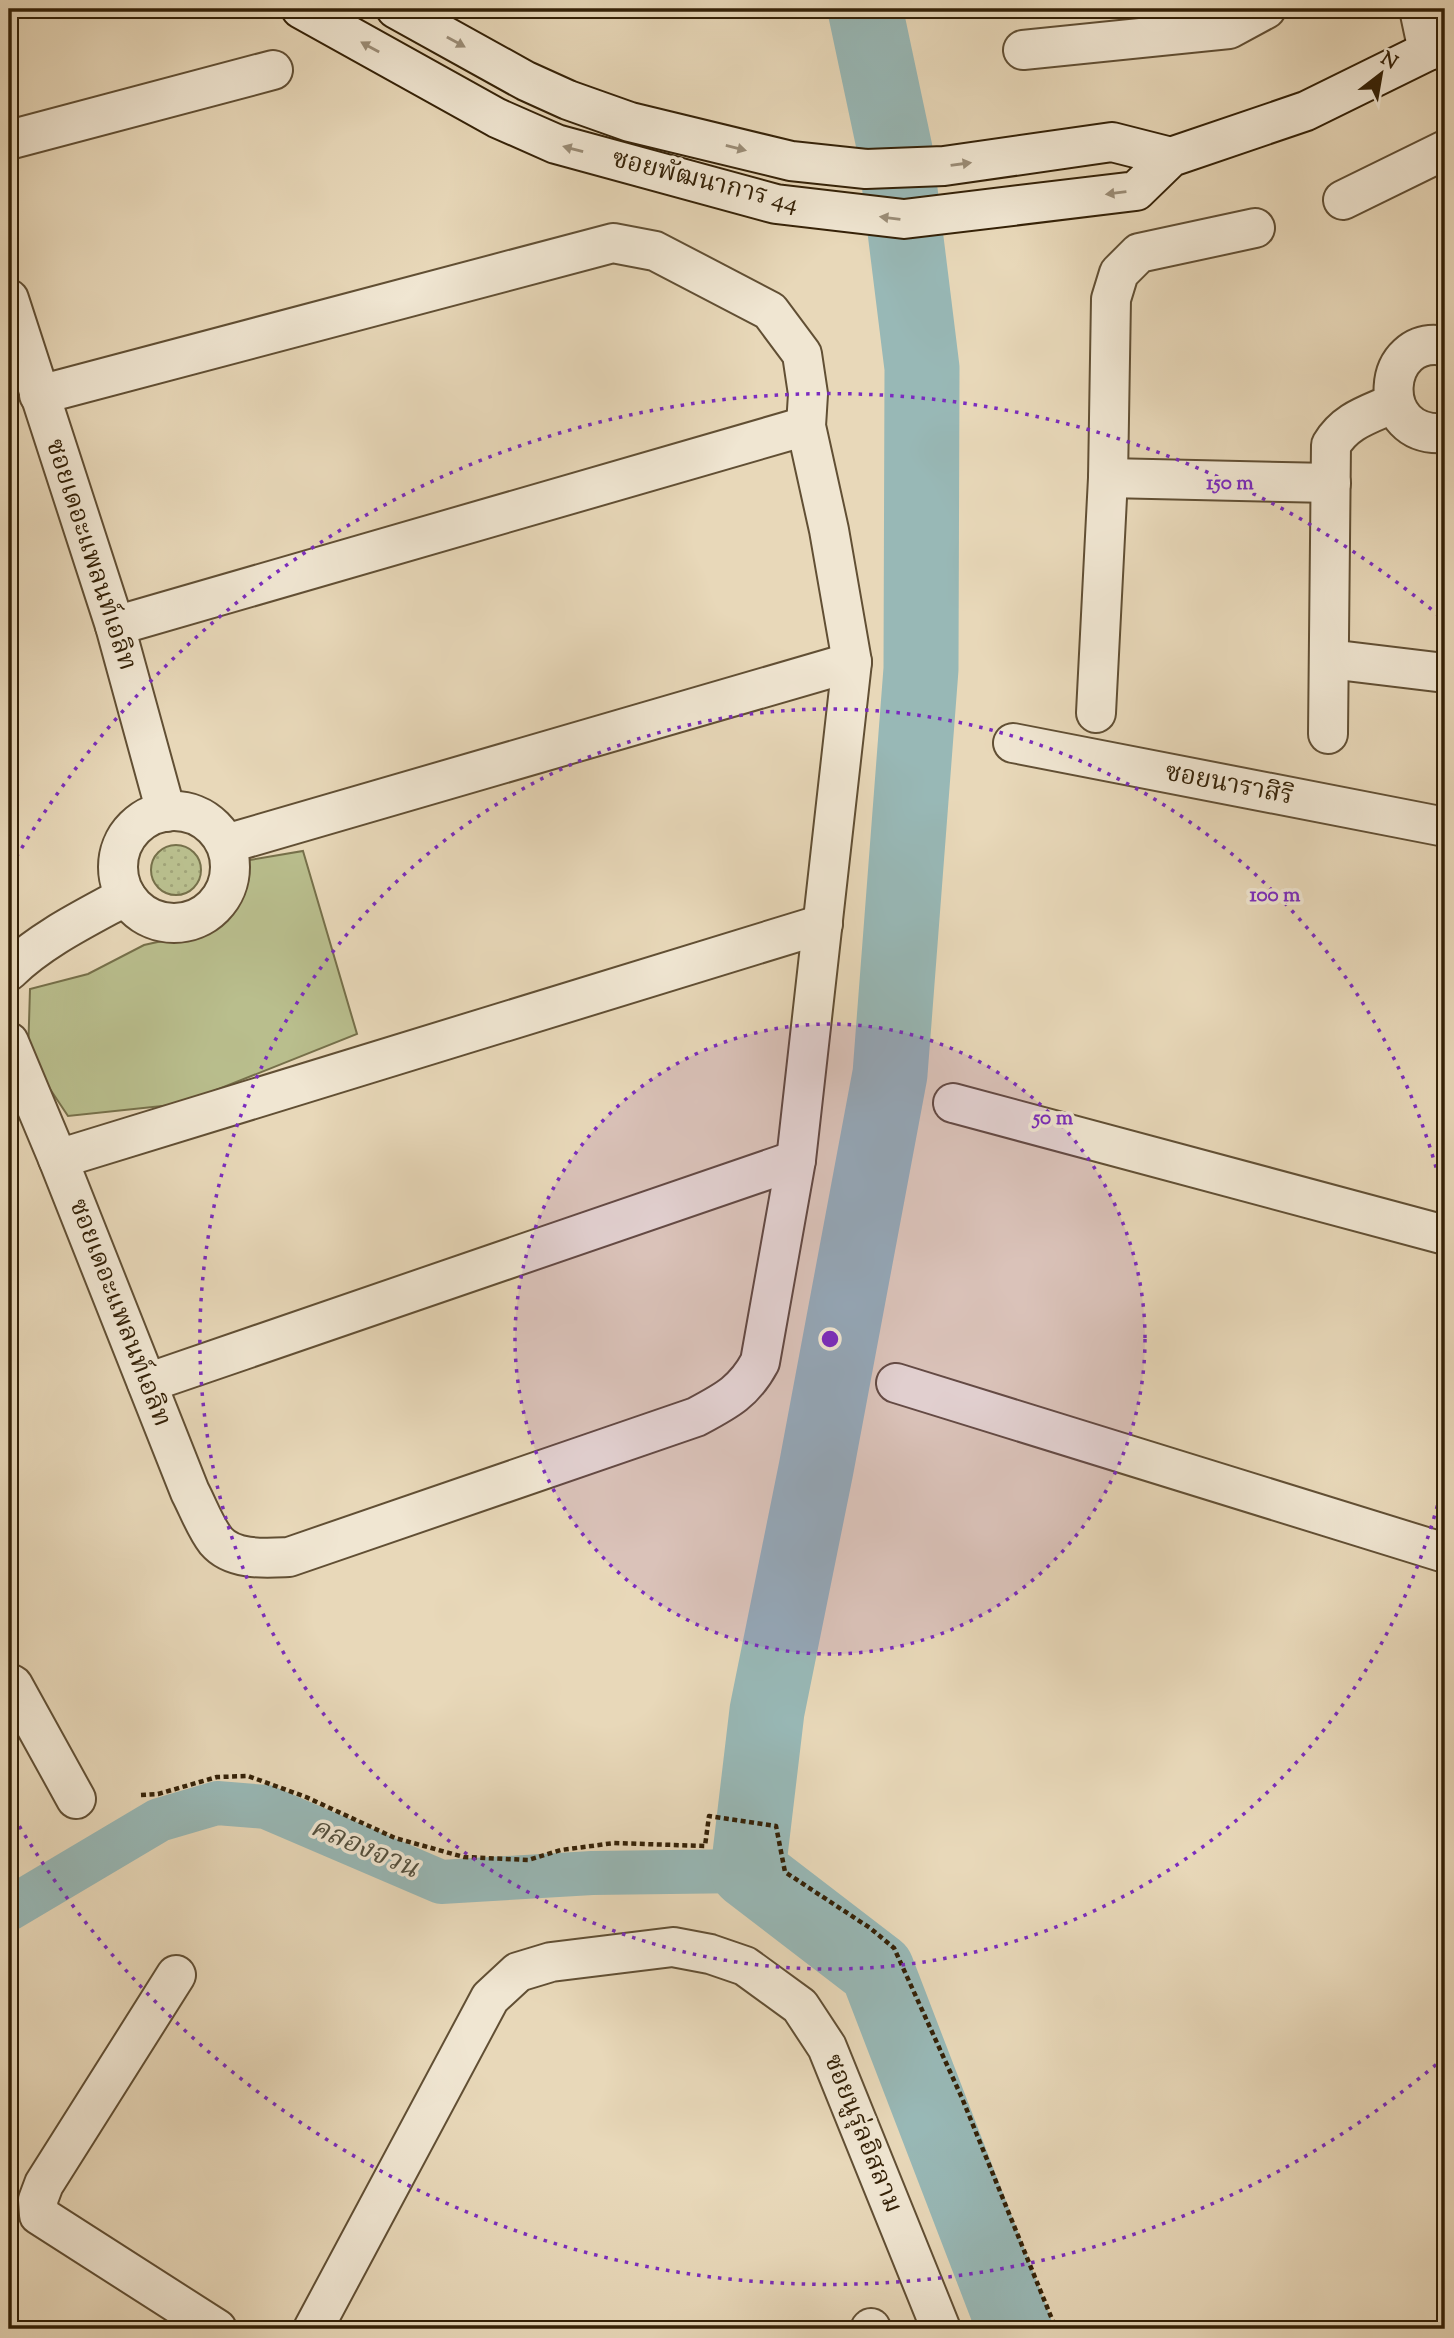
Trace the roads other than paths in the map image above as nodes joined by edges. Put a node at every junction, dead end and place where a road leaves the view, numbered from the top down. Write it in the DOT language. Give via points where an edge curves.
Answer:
graph roads {
  1 [pos="301,9"];
  2 [pos="396,9"];
  3 [pos="1266,9"];
  4 [pos="1419,9"];
  5 [pos="1437,45"];
  6 [pos="1023,50"];
  7 [pos="274,70"];
  8 [pos="689,136"];
  9 [pos="9,140"];
  10 [pos="1445,150"];
  11 [pos="1171,157"];
  12 [pos="681,178"];
  13 [pos="1343,200"];
  14 [pos="1255,228"];
  15 [pos="9,299"];
  16 [pos="1445,346"];
  17 [pos="39,395"];
  18 [pos="1394,403"];
  19 [pos="806,426"];
  20 [pos="1445,433"];
  21 [pos="1108,478"];
  22 [pos="1331,483"];
  23 [pos="115,626"];
  24 [pos="1329,659"];
  25 [pos="852,662"];
  26 [pos="1445,673"];
  27 [pos="1096,713"];
  28 [pos="1328,734"];
  29 [pos="1013,743"];
  30 [pos="166,812"];
  31 [pos="1445,827"];
  32 [pos="226,844"];
  33 [pos="126,895"];
  34 [pos="823,924"];
  35 [pos="9,971"];
  36 [pos="9,1042"];
  37 [pos="953,1103"];
  38 [pos="58,1158"];
  39 [pos="796,1160"];
  40 [pos="1445,1235"];
  41 [pos="147,1383"];
  42 [pos="896,1383"];
  43 [pos="1445,1553"];
  44 [pos="9,1683"];
  45 [pos="76,1799"];
  46 [pos="176,1975"];
  47 [pos="217,2329"];
  48 [pos="313,2329"];
  49 [pos="942,2329"];
  12 -- 1 [label="street, ซอยพัฒนาการ 44, one-way" via="556,144 497,118"];
  2 -- 8 [label="street, ซอยพัฒนาการ 44, one-way" via="568,100"];
  3 -- 6 [label="street" via="1229,29"];
  4 -- 5 [label="street"];
  5 -- 11 [label="street, ซอยพัฒนาการ 44" via="1306,111"];
  7 -- 9 [label="street"];
  8 -- 11 [label="street, ซอยพัฒนาการ 44, one-way" via="791,161 866,169 944,166 1112,142"];
  8 -- 12 [label="street"];
  10 -- 13 [label="street"];
  11 -- 12 [label="street, ซอยพัฒนาการ 44, one-way" via="1136,191 904,219 776,204"];
  14 -- 21 [label="street" via="1139,253 1119,273 1111,299"];
  15 -- 17 [label="street, ซอยเดอะแพลนท์เอลิท"];
  16 -- 18 [label="street" via="1424,347 1408,355 1392,386"];
  17 -- 19 [label="street" via="613,243 655,251 770,311 802,354 808,394"];
  17 -- 23 [label="street, ซอยเดอะแพลนท์เอลิท"];
  18 -- 20 [label="street" via="1416,429"];
  18 -- 22 [label="street" via="1350,422 1338,433 1331,446"];
  19 -- 23 [label="street"];
  19 -- 25 [label="street"];
  21 -- 22 [label="street"];
  21 -- 27 [label="street"];
  22 -- 24 [label="street"];
  23 -- 30 [label="street, ซอยเดอะแพลนท์เอลิท"];
  24 -- 26 [label="street"];
  24 -- 28 [label="street"];
  25 -- 32 [label="street"];
  25 -- 34 [label="street"];
  29 -- 31 [label="street, ซอยนาราสิริ"];
  30 -- 32 [label="street" via="202,818"];
  30 -- 33 [label="street" via="134,827 124,842 118,860"];
  32 -- 33 [label="street" via="229,882 208,913 172,924 138,910"];
  33 -- 35 [label="street" via="48,941"];
  34 -- 38 [label="street"];
  34 -- 39 [label="street"];
  36 -- 38 [label="street, ซอยเดอะแพลนท์เอลิท"];
  37 -- 40 [label="street"];
  38 -- 41 [label="street, ซอยเดอะแพลนท์เอลิท"];
  39 -- 41 [label="street"];
  39 -- 41 [label="street, ซอยเดอะแพลนท์เอลิท" via="761,1362 733,1396 696,1417 289,1557 257,1558 217,1542 190,1492"];
  42 -- 43 [label="street"];
  44 -- 45 [label="street"];
  46 -- 47 [label="street" via="44,2184 39,2215"];
  48 -- 49 [label="street, ซอยนูรุ่ลอิสลาม" via="489,1998 518,1972 551,1962 673,1947 745,1966 800,2006 827,2047"];
}
